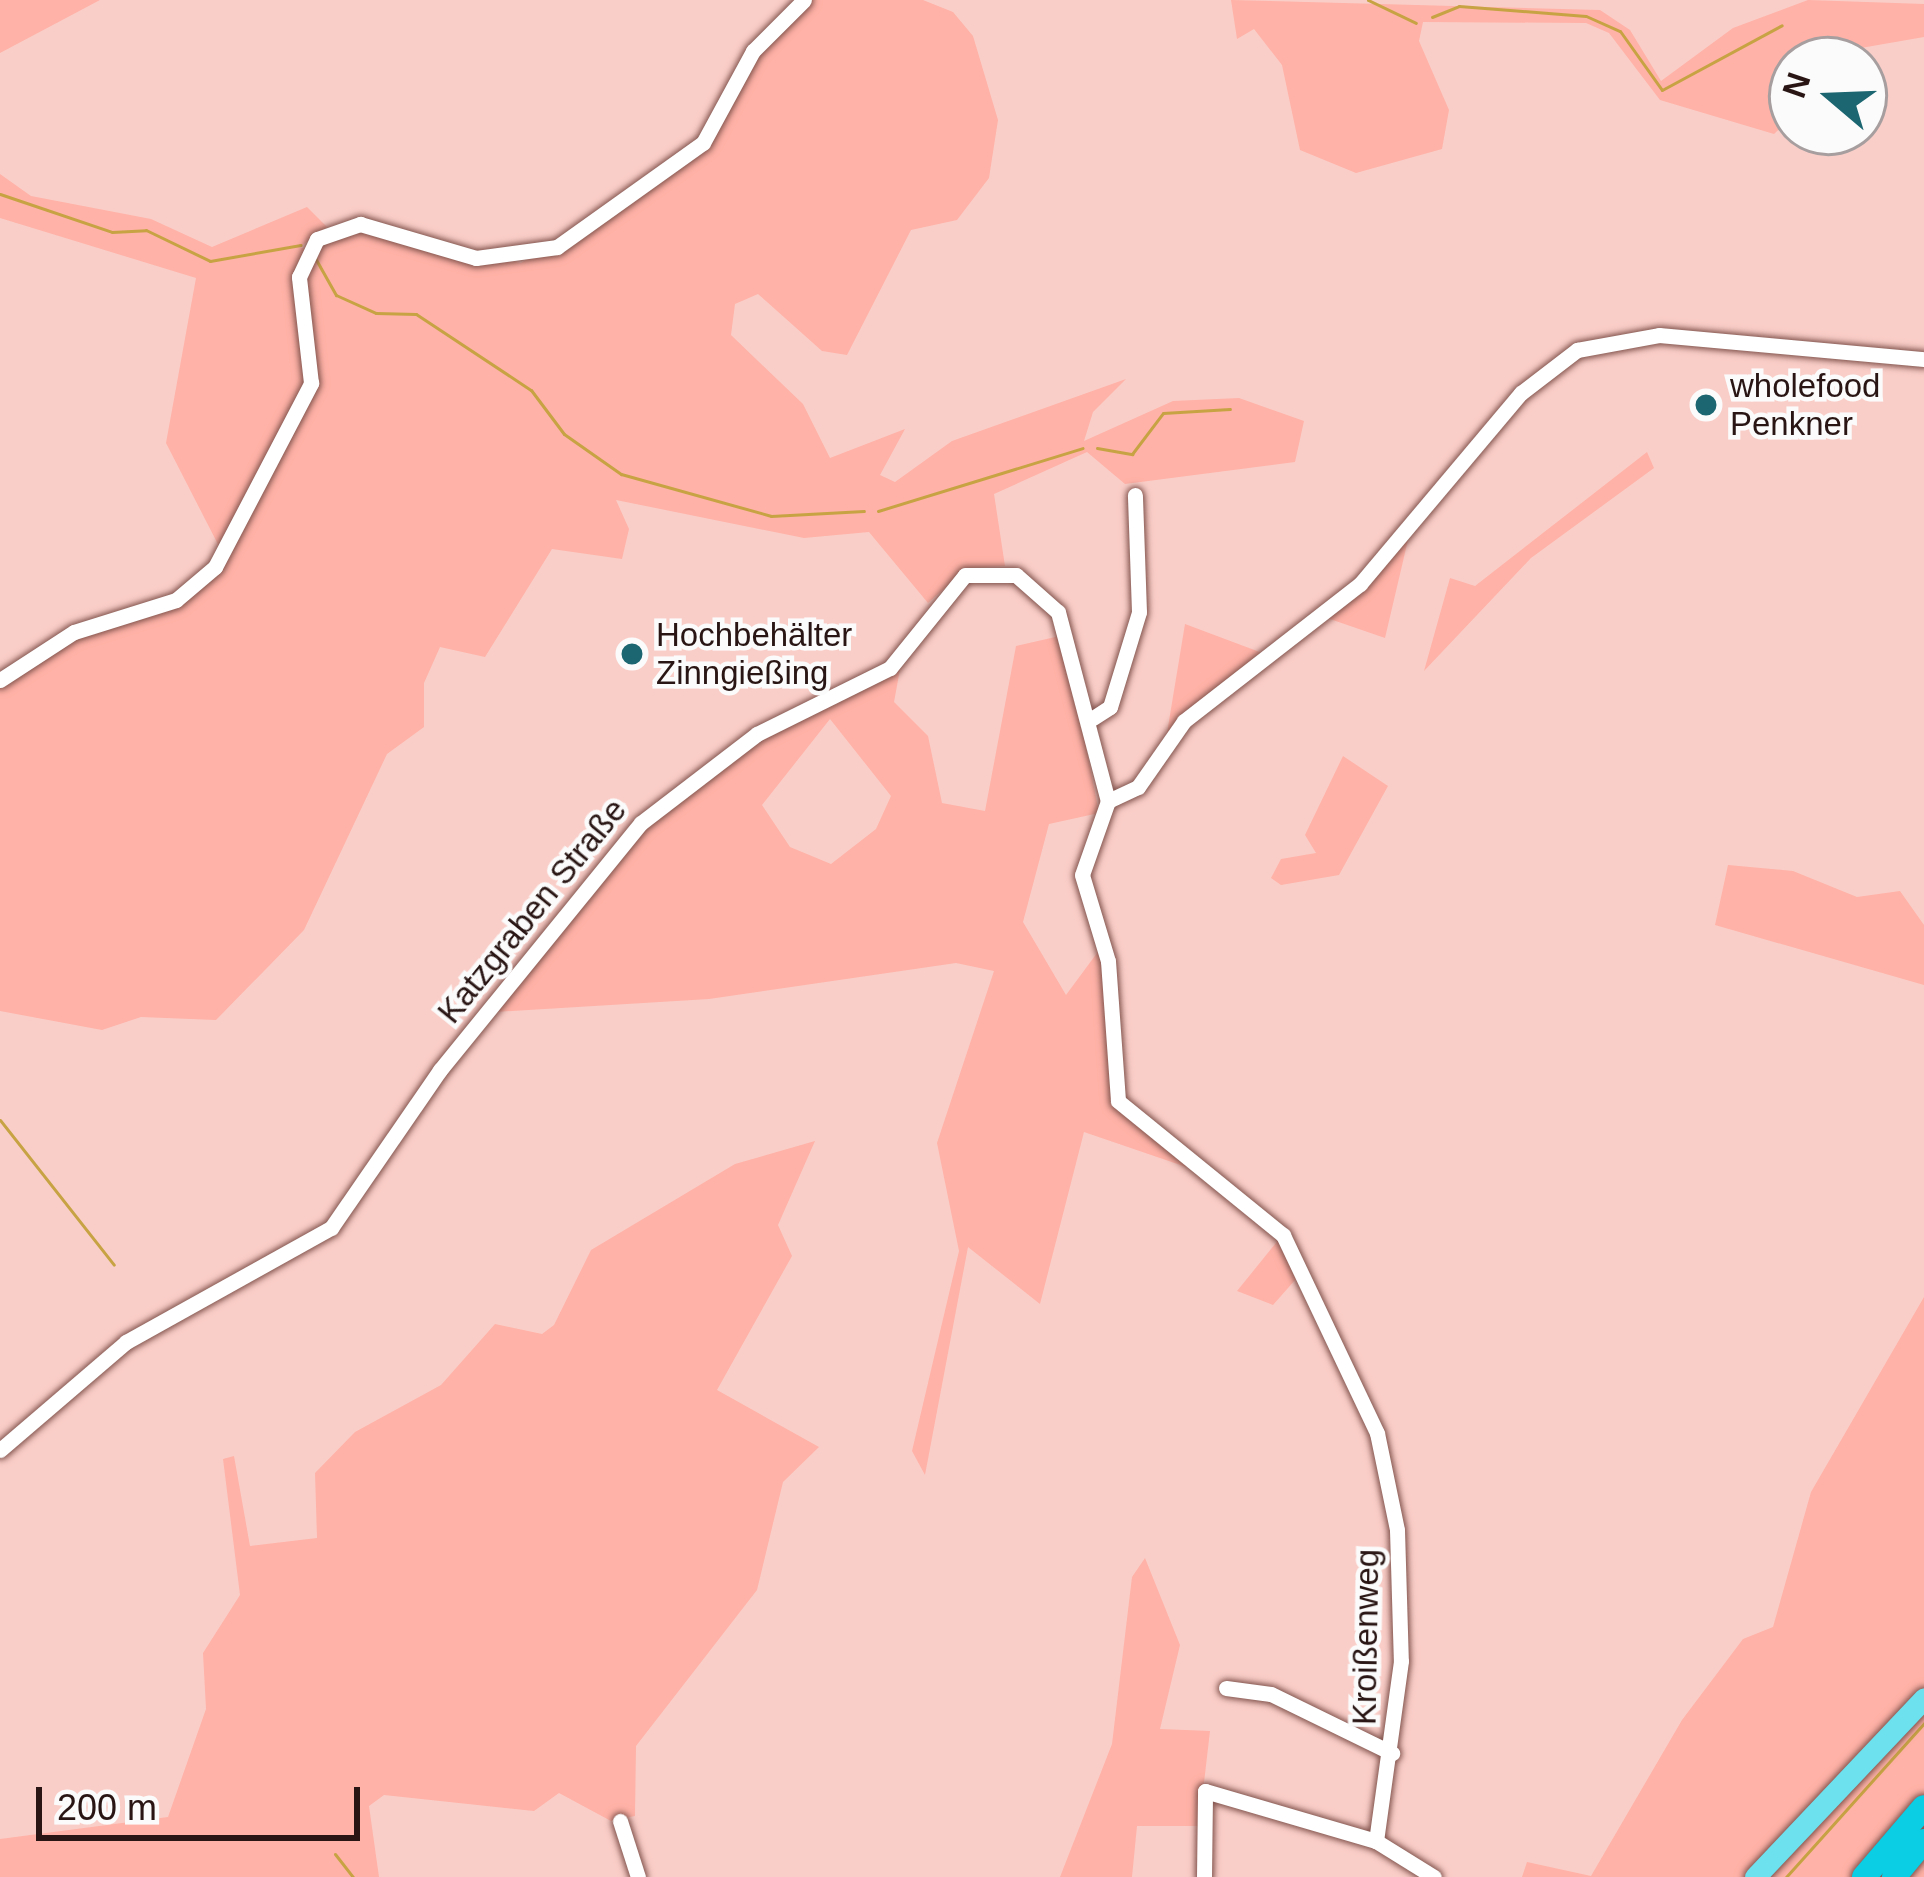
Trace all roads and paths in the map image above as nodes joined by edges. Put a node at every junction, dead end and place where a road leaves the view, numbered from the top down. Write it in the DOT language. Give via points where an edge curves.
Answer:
graph roads {
  1 [pos="804,0"];
  2 [pos="1924,359"];
  3 [pos="1135,495"];
  4 [pos="0,680"];
  5 [pos="1093,718"];
  6 [pos="1108,801"];
  7 [pos="0,1450"];
  8 [pos="1226,1688"];
  9 [pos="1924,1698"];
  10 [pos="1392,1753"];
  11 [pos="1924,1807"];
  12 [pos="620,1821"];
  13 [pos="1376,1841"];
  14 [pos="1924,1841"];
  15 [pos="638,1877"];
  16 [pos="1204,1877"];
  17 [pos="1434,1877"];
  18 [pos="1756,1877"];
  19 [pos="1864,1877"];
  20 [pos="1894,1877"];
  1 -- 4 [label="street" via="753,51 703,143 556,247 476,258 361,224 316,239 299,277 311,383 215,567 176,600 74,632"];
  2 -- 6 [label="street" via="1659,335 1577,350 1521,393 1360,584 1184,721 1138,787"];
  3 -- 5 [label="street" via="1138,612 1110,707"];
  5 -- 6 [label="street, Katzgraben Straße" via="1097,784"];
  5 -- 7 [label="street, Katzgraben Straße" via="1068,632 1038,587 988,569 952,584 890,668 757,734 641,823 440,1070 331,1228 126,1342"];
  6 -- 10 [label="street, Kroißenweg" via="1082,875 1108,961 1118,1101 1283,1235 1377,1433 1399,1554"];
  8 -- 10 [label="street" via="1282,1698"];
  9 -- 18 [label="main road"];
  10 -- 13 [label="street, Kroißenweg"];
  11 -- 19 [label="highway"];
  12 -- 15 [label="street"];
  13 -- 16 [label="street" via="1205,1791"];
  13 -- 17 [label="street"];
  14 -- 20 [label="highway"];
}
